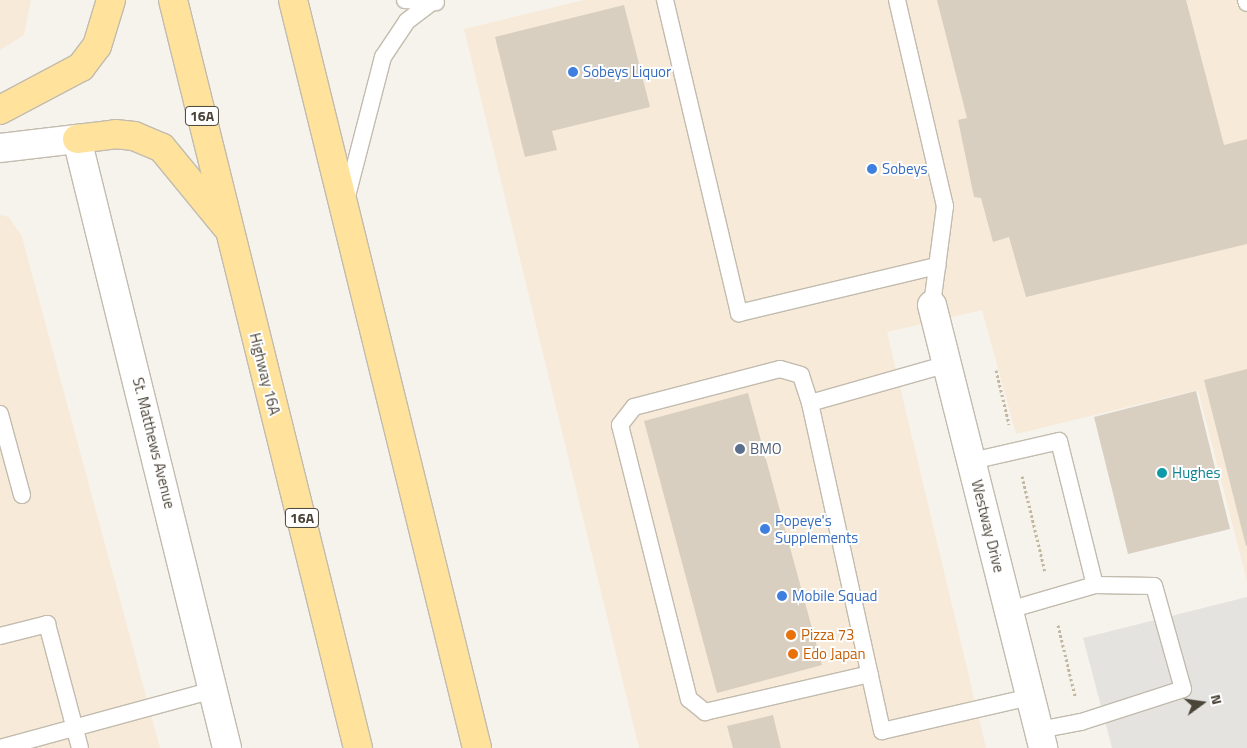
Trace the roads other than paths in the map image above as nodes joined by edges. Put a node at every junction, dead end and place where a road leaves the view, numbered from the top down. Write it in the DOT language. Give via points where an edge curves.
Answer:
graph roads {
  1 [pos="111,0"];
  2 [pos="173,0"];
  3 [pos="293,0"];
  4 [pos="405,0"];
  5 [pos="665,0"];
  6 [pos="897,0"];
  7 [pos="438,1"];
  8 [pos="0,110"];
  9 [pos="78,139"];
  10 [pos="0,148"];
  11 [pos="344,207"];
  12 [pos="230,232"];
  13 [pos="937,266"];
  14 [pos="932,305"];
  15 [pos="948,364"];
  16 [pos="810,403"];
  17 [pos="0,414"];
  18 [pos="972,461"];
  19 [pos="22,496"];
  20 [pos="1095,585"];
  21 [pos="1009,610"];
  22 [pos="0,636"];
  23 [pos="870,674"];
  24 [pos="214,690"];
  25 [pos="1030,696"];
  26 [pos="74,727"];
  27 [pos="1041,739"];
  28 [pos="0,748"];
  29 [pos="80,748"];
  30 [pos="227,748"];
  31 [pos="358,748"];
  32 [pos="477,748"];
  1 -- 8 [label="main road" via="97,46 81,67"];
  2 -- 12 [label="main road, Highway 16A / 16A"];
  3 -- 11 [label="main road"];
  4 -- 7 [label="lane"];
  5 -- 13 [label="lane" via="739,313"];
  6 -- 13 [label="lane" via="945,206"];
  7 -- 11 [label="lane" via="407,21 383,57"];
  9 -- 10 [label="street"];
  9 -- 12 [label="main road" via="115,134 134,136 162,148"];
  9 -- 24 [label="street, St. Matthews Avenue"];
  11 -- 32 [label="main road"];
  12 -- 31 [label="main road, Highway 16A / 16A"];
  13 -- 14 [label="lane"];
  14 -- 15 [label="street, Westway Drive"];
  15 -- 16 [label="lane"];
  15 -- 18 [label="street, Westway Drive"];
  16 -- 23 [label="lane"];
  16 -- 23 [label="lane" via="801,375 780,369 634,407 620,425 689,699 705,712"];
  17 -- 19 [label="lane"];
  18 -- 20 [label="lane" via="1059,441"];
  18 -- 21 [label="street, Westway Drive"];
  20 -- 21 [label="lane"];
  20 -- 27 [label="lane" via="1154,586 1183,689 1081,722"];
  21 -- 25 [label="street, Westway Drive"];
  22 -- 26 [label="lane" via="47,624"];
  23 -- 25 [label="lane" via="882,731"];
  24 -- 26 [label="lane"];
  24 -- 30 [label="street, St. Matthews Avenue"];
  25 -- 27 [label="street, Westway Drive"];
  26 -- 28 [label="lane"];
  26 -- 29 [label="lane"];
}
